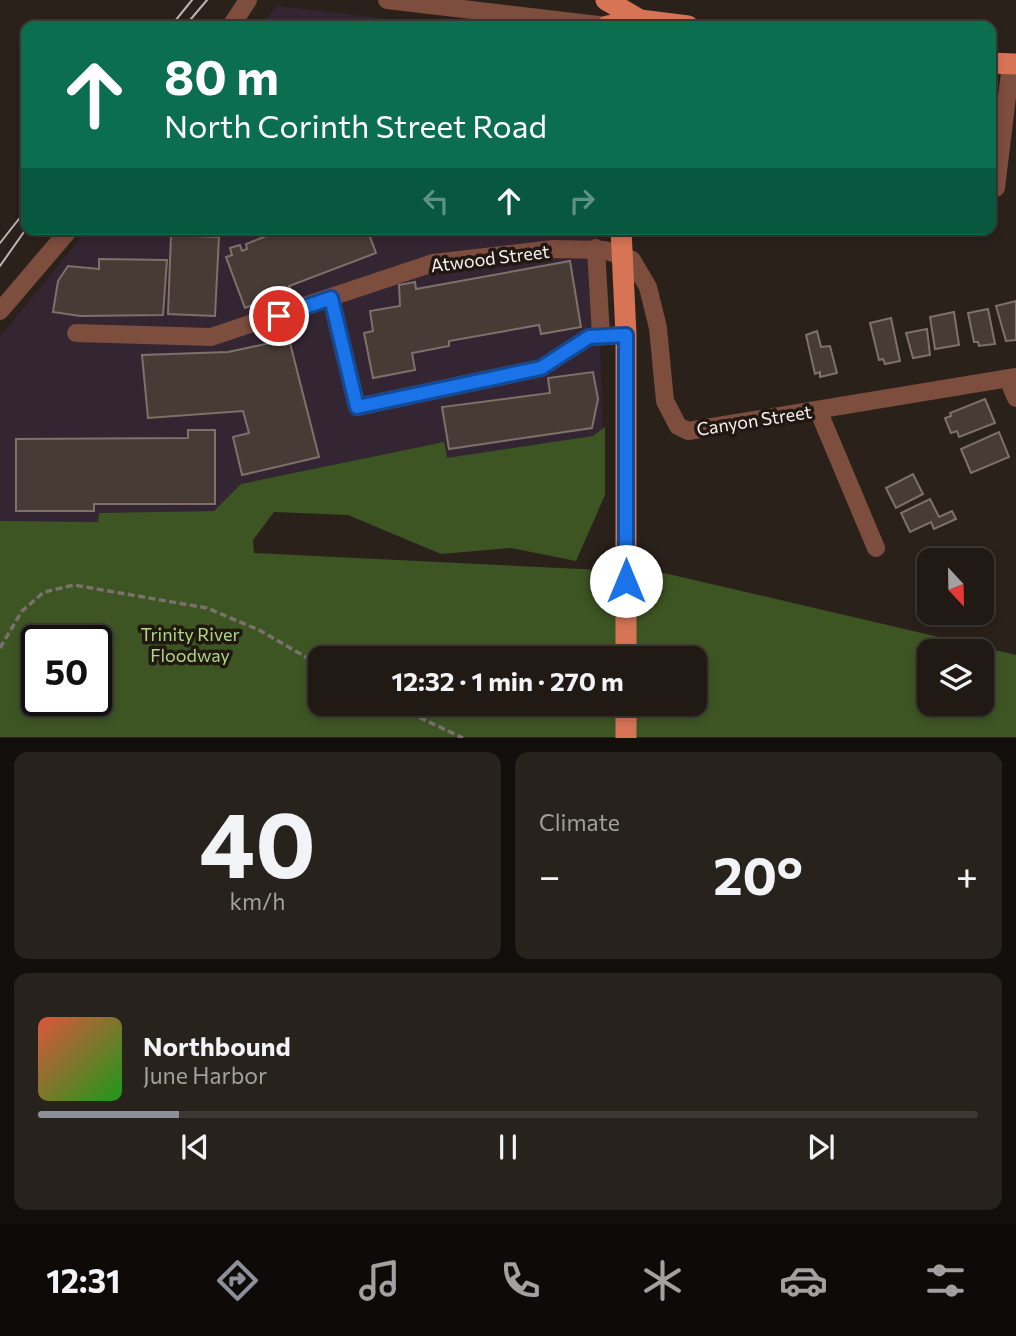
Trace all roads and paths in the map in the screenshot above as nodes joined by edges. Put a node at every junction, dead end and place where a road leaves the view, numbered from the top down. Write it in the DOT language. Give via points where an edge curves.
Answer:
graph roads {
  1 [pos="248,0"];
  2 [pos="387,0"];
  3 [pos="606,0"];
  4 [pos="640,15"];
  5 [pos="234,21"];
  6 [pos="565,21"];
  7 [pos="607,21"];
  8 [pos="622,21"];
  9 [pos="666,21"];
  10 [pos="1006,64"];
  11 [pos="996,188"];
  12 [pos="65,235"];
  13 [pos="621,235"];
  14 [pos="596,248"];
  15 [pos="622,254"];
  16 [pos="331,298"];
  17 [pos="0,311"];
  18 [pos="76,333"];
  19 [pos="626,335"];
  20 [pos="601,336"];
  21 [pos="1012,378"];
  22 [pos="1016,398"];
  23 [pos="818,410"];
  24 [pos="876,548"];
  25 [pos="626,646"];
  26 [pos="0,648"];
  27 [pos="308,658"];
  28 [pos="417,716"];
  29 [pos="626,716"];
  30 [pos="463,737"];
  31 [pos="626,737"];
  1 -- 5 [label="street"];
  2 -- 6 [label="street"];
  3 -- 4 [label="main road"];
  3 -- 7 [label="main road"];
  4 -- 8 [label="main road"];
  4 -- 9 [label="main road"];
  10 -- 11 [label="street"];
  12 -- 17 [label="street"];
  13 -- 15 [label="main road"];
  14 -- 15 [label="street, Atwood Street"];
  14 -- 16 [label="street, Atwood Street" via="433,263"];
  14 -- 20 [label="street"];
  15 -- 19 [label="main road"];
  15 -- 23 [label="street, Canyon Street" via="640,271 648,287 658,328 665,401 678,426 688,431"];
  16 -- 18 [label="street, Atwood Street" via="211,337"];
  16 -- 20 [label="street" via="357,407 541,368 579,341"];
  19 -- 20 [label="street"];
  19 -- 25 [label="main road"];
  21 -- 22 [label="street"];
  21 -- 23 [label="street, Canyon Street"];
  23 -- 24 [label="street"];
  26 -- 27 [label="path" via="22,611 44,592 74,585 207,608"];
  28 -- 30 [label="path"];
  29 -- 31 [label="main road"];
}
